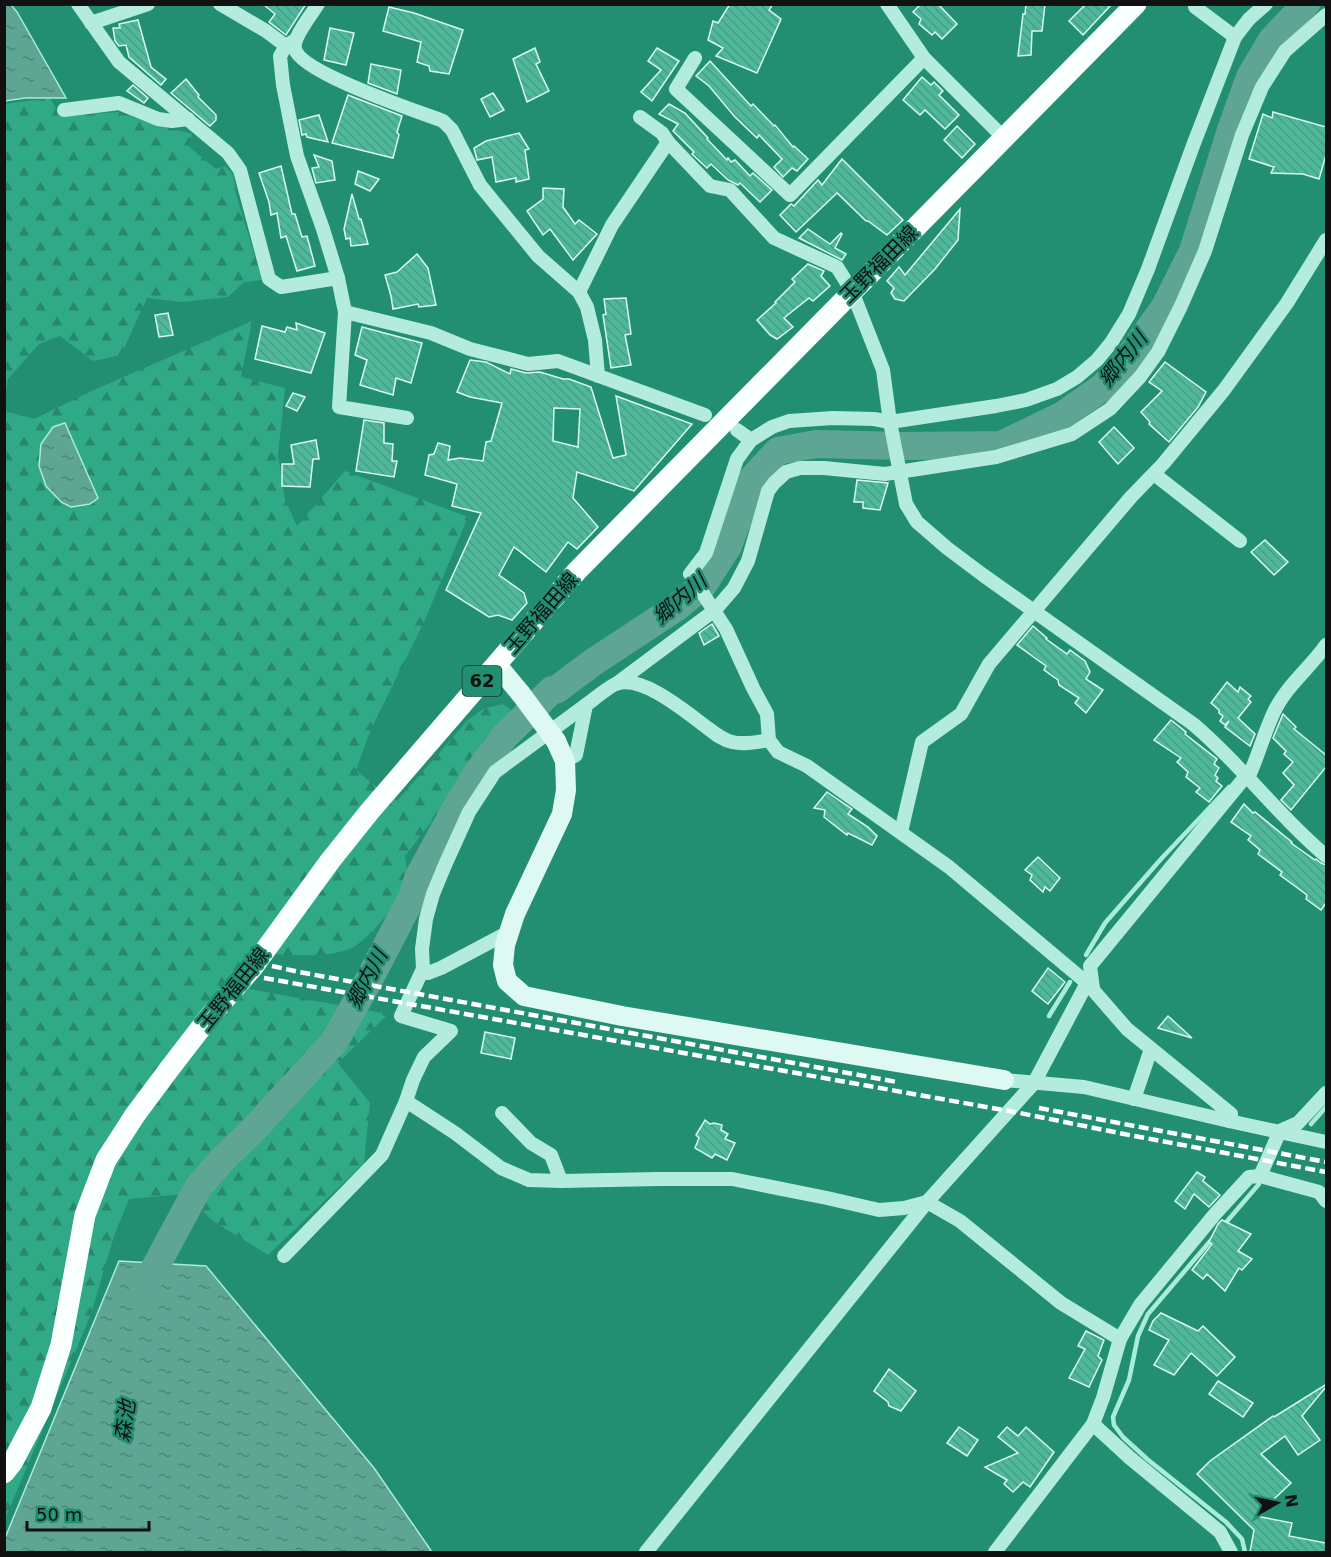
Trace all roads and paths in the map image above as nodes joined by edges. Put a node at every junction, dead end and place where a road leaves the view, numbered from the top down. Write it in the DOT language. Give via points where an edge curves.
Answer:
graph roads {
  1 [pos="78,4"];
  2 [pos="148,4"];
  3 [pos="220,4"];
  4 [pos="318,4"];
  5 [pos="887,4"];
  6 [pos="1136,4"];
  7 [pos="1195,4"];
  8 [pos="1266,4"];
  9 [pos="1326,15"];
  10 [pos="90,22"];
  11 [pos="1235,37"];
  12 [pos="291,43"];
  13 [pos="695,58"];
  14 [pos="924,58"];
  15 [pos="64,110"];
  16 [pos="640,117"];
  17 [pos="188,119"];
  18 [pos="1004,138"];
  19 [pos="668,142"];
  20 [pos="1326,240"];
  21 [pos="338,278"];
  22 [pos="852,291"];
  23 [pos="579,292"];
  24 [pos="345,312"];
  25 [pos="598,376"];
  26 [pos="705,415"];
  27 [pos="407,418"];
  28 [pos="891,425"];
  29 [pos="736,430"];
  30 [pos="751,440"];
  31 [pos="898,468"];
  32 [pos="1154,474"];
  33 [pos="1240,541"];
  34 [pos="713,608"];
  35 [pos="1034,613"];
  36 [pos="1326,645"];
  37 [pos="496,665"];
  38 [pos="640,667"];
  39 [pos="616,684"];
  40 [pos="649,688"];
  41 [pos="586,705"];
  42 [pos="769,740"];
  43 [pos="565,761"];
  44 [pos="1247,777"];
  45 [pos="901,832"];
  46 [pos="1326,856"];
  47 [pos="509,932"];
  48 [pos="423,969"];
  49 [pos="1090,986"];
  50 [pos="1151,1049"];
  51 [pos="1004,1080"];
  52 [pos="1034,1083"];
  53 [pos="1326,1093"];
  54 [pos="1134,1099"];
  55 [pos="406,1101"];
  56 [pos="502,1113"];
  57 [pos="1229,1121"];
  58 [pos="1280,1131"];
  59 [pos="1326,1142"];
  60 [pos="1260,1176"];
  61 [pos="561,1181"];
  62 [pos="1324,1195"];
  63 [pos="927,1202"];
  64 [pos="284,1256"];
  65 [pos="1119,1339"];
  66 [pos="1093,1424"];
  67 [pos="4,1473"];
  68 [pos="646,1552"];
  69 [pos="995,1552"];
  70 [pos="1230,1552"];
  1 -- 10 [label="street"];
  2 -- 10 [label="street"];
  3 -- 12 [label="street"];
  4 -- 12 [label="street"];
  5 -- 14 [label="street"];
  6 -- 18 [label="main road, 玉野福田線 / 62"];
  7 -- 11 [label="street"];
  8 -- 11 [label="street"];
  9 -- 31 [label="street" via="1285,51 1262,87 1242,135 1205,251 1181,306 1158,352 1110,409 1072,434 996,457"];
  10 -- 17 [label="street" via="119,62"];
  11 -- 28 [label="street" via="1130,314 1097,360 1077,377 1026,400"];
  12 -- 21 [label="street" via="280,56 297,156"];
  12 -- 23 [label="street" via="301,59 332,78 443,121 452,130 480,185 538,256"];
  13 -- 14 [label="street" via="676,89 790,195"];
  14 -- 18 [label="street"];
  15 -- 17 [label="street" via="119,103 158,119"];
  16 -- 19 [label="street"];
  17 -- 21 [label="street" via="228,153 240,170 269,279 281,287"];
  18 -- 22 [label="main road, 玉野福田線 / 62"];
  19 -- 22 [label="street" via="710,186 730,190 774,238 837,267"];
  19 -- 23 [label="street" via="612,225"];
  20 -- 32 [label="street" via="1287,303 1224,390"];
  21 -- 24 [label="street"];
  22 -- 28 [label="street" via="883,370"];
  22 -- 37 [label="main road, 玉野福田線 / 62" via="577,571"];
  23 -- 25 [label="street" via="595,340"];
  24 -- 25 [label="street" via="431,333 470,349 528,364 558,361"];
  24 -- 27 [label="street" via="339,407"];
  25 -- 26 [label="street"];
  28 -- 30 [label="street" via="874,419 789,421"];
  28 -- 31 [label="street"];
  29 -- 30 [label="street"];
  30 -- 34 [label="street" via="736,459 706,553 690,574"];
  31 -- 34 [label="street" via="885,474 824,468 786,472 768,491 748,561 734,588"];
  31 -- 35 [label="street" via="906,504 917,522"];
  32 -- 33 [label="street"];
  32 -- 35 [label="street"];
  34 -- 38 [label="street"];
  34 -- 42 [label="street" via="767,714"];
  35 -- 44 [label="street" via="1193,724"];
  35 -- 45 [label="street" via="989,664 961,714 922,741"];
  36 -- 44 [label="street" via="1274,711"];
  37 -- 43 [label="street, bridge" via="556,741"];
  37 -- 67 [label="main road, 玉野福田線 / 62" via="330,861 253,967 170,1068 106,1160 85,1215 61,1345 41,1408"];
  38 -- 39 [label="street"];
  38 -- 40 [label="street"];
  39 -- 40 [label="street"];
  39 -- 41 [label="street"];
  40 -- 42 [label="street" via="731,742"];
  41 -- 43 [label="street" via="576,755"];
  41 -- 48 [label="street" via="495,772 469,812 426,919"];
  42 -- 45 [label="street" via="778,752 807,766"];
  43 -- 47 [label="street" via="562,814"];
  44 -- 46 [label="street"];
  44 -- 49 [label="street" via="1090,966"];
  45 -- 49 [label="street" via="949,867"];
  47 -- 48 [label="street" via="441,968 428,973"];
  47 -- 51 [label="street" via="503,965 507,981 524,996"];
  48 -- 55 [label="street" via="401,1016 451,1030 424,1057"];
  49 -- 50 [label="street" via="1127,1029"];
  49 -- 52 [label="street"];
  50 -- 54 [label="street"];
  50 -- 57 [label="street" via="1231,1114"];
  51 -- 52 [label="street"];
  52 -- 54 [label="street" via="1084,1087"];
  52 -- 63 [label="street"];
  53 -- 58 [label="street" via="1298,1123"];
  54 -- 57 [label="street"];
  55 -- 61 [label="street" via="501,1168 529,1180"];
  55 -- 64 [label="street" via="382,1155"];
  56 -- 61 [label="street" via="531,1143 551,1155"];
  57 -- 58 [label="street"];
  58 -- 59 [label="street"];
  58 -- 60 [label="street"];
  60 -- 62 [label="street"];
  60 -- 65 [label="street" via="1249,1177 1215,1214 1140,1305"];
  61 -- 63 [label="street" via="732,1179 879,1210"];
  63 -- 65 [label="street" via="960,1221 1061,1303"];
  63 -- 68 [label="street"];
  65 -- 66 [label="street"];
  66 -- 69 [label="street"];
  66 -- 70 [label="street" via="1220,1532"];
}
